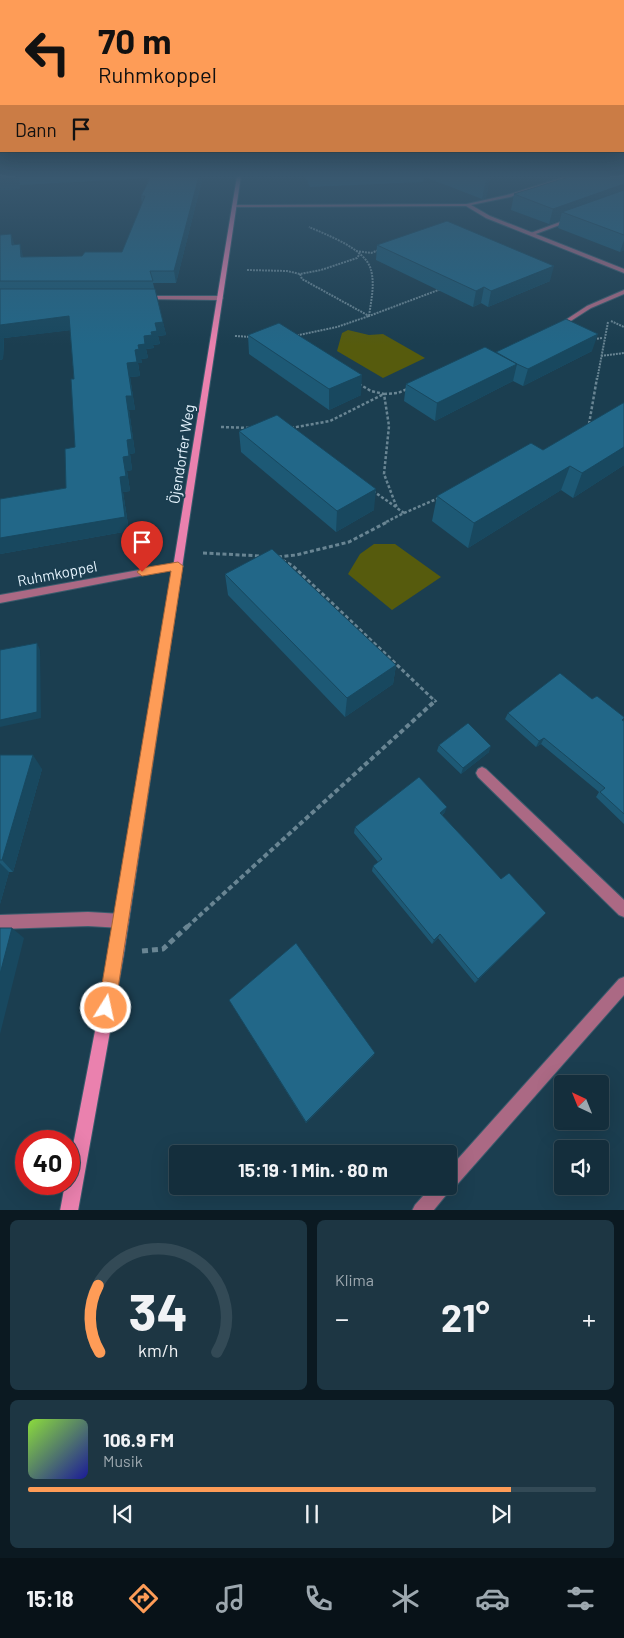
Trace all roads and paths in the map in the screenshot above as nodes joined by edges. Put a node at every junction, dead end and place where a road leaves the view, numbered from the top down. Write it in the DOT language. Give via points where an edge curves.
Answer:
graph roads {
  1 [pos="230,232"];
  2 [pos="319,232"];
  3 [pos="527,232"];
  4 [pos="535,232"];
  5 [pos="531,234"];
  6 [pos="386,248"];
  7 [pos="355,251"];
  8 [pos="359,255"];
  9 [pos="224,270"];
  10 [pos="624,271"];
  11 [pos="300,274"];
  12 [pos="444,288"];
  13 [pos="624,292"];
  14 [pos="135,297"];
  15 [pos="220,298"];
  16 [pos="369,316"];
  17 [pos="564,323"];
  18 [pos="624,327"];
  19 [pos="214,336"];
  20 [pos="259,337"];
  21 [pos="286,337"];
  22 [pos="604,338"];
  23 [pos="586,340"];
  24 [pos="624,353"];
  25 [pos="601,356"];
  26 [pos="355,381"];
  27 [pos="407,389"];
  28 [pos="384,394"];
  29 [pos="201,426"];
  30 [pos="258,428"];
  31 [pos="582,428"];
  32 [pos="294,435"];
  33 [pos="373,491"];
  34 [pos="445,496"];
  35 [pos="397,508"];
  36 [pos="404,513"];
  37 [pos="180,552"];
  38 [pos="268,557"];
  39 [pos="178,566"];
  40 [pos="0,599"];
  41 [pos="482,773"];
  42 [pos="624,910"];
  43 [pos="122,921"];
  44 [pos="0,922"];
  45 [pos="116,953"];
  46 [pos="624,984"];
  47 [pos="457,1172"];
  48 [pos="437,1195"];
  49 [pos="427,1208"];
  50 [pos="69,1210"];
  1 -- 9 [label="street, Öjendorfer Weg"];
  2 -- 7 [label="path"];
  3 -- 5 [label="street"];
  4 -- 5 [label="street"];
  5 -- 10 [label="street"];
  6 -- 7 [label="path" via="372,253"];
  7 -- 8 [label="path"];
  8 -- 11 [label="path" via="321,270"];
  8 -- 16 [label="path" via="370,266"];
  9 -- 11 [label="path"];
  9 -- 15 [label="street, Öjendorfer Weg"];
  11 -- 16 [label="path" via="302,279"];
  12 -- 16 [label="path"];
  13 -- 17 [label="street" via="589,307"];
  14 -- 15 [label="street"];
  15 -- 19 [label="street, Öjendorfer Weg"];
  16 -- 21 [label="path" via="337,327"];
  18 -- 22 [label="path" via="608,320"];
  19 -- 20 [label="path"];
  19 -- 29 [label="street, Öjendorfer Weg"];
  22 -- 23 [label="path"];
  22 -- 25 [label="path"];
  24 -- 25 [label="path"];
  25 -- 31 [label="path" via="591,423"];
  26 -- 28 [label="path" via="371,391"];
  27 -- 28 [label="path"];
  28 -- 32 [label="path" via="330,421 286,429"];
  28 -- 35 [label="path" via="389,426 384,474"];
  29 -- 30 [label="path"];
  29 -- 37 [label="street, Öjendorfer Weg"];
  33 -- 35 [label="path"];
  34 -- 36 [label="path"];
  35 -- 36 [label="path"];
  36 -- 45 [label="path" via="349,542 278,557 293,566 437,701 163,949"];
  37 -- 38 [label="path"];
  37 -- 39 [label="street, Öjendorfer Weg"];
  39 -- 40 [label="street, Ruhmkoppel"];
  39 -- 43 [label="street, Öjendorfer Weg"];
  41 -- 42 [label="street"];
  43 -- 44 [label="street"];
  43 -- 45 [label="street, Öjendorfer Weg"];
  45 -- 50 [label="street, Öjendorfer Weg"];
  46 -- 47 [label="street"];
  48 -- 49 [label="street"];
}
